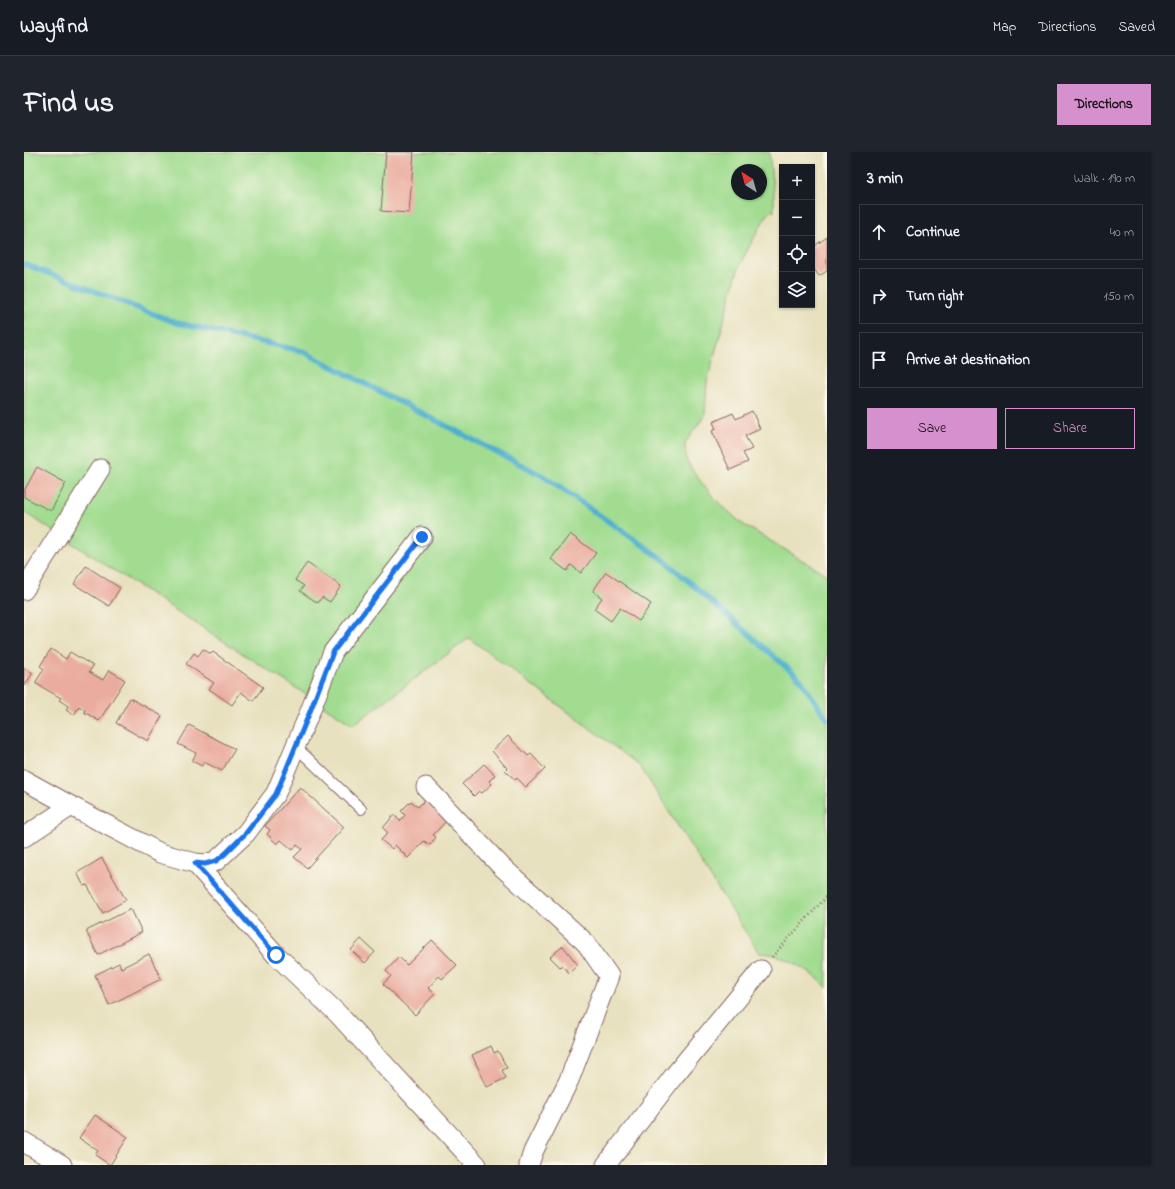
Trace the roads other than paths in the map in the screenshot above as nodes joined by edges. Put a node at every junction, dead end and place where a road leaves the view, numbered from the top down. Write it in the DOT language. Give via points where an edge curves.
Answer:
graph roads {
  1 [pos="100,469"];
  2 [pos="422,537"];
  3 [pos="24,590"];
  4 [pos="295,746"];
  5 [pos="24,780"];
  6 [pos="426,787"];
  7 [pos="71,806"];
  8 [pos="361,809"];
  9 [pos="24,837"];
  10 [pos="195,863"];
  11 [pos="760,970"];
  12 [pos="24,1142"];
  13 [pos="62,1165"];
  14 [pos="477,1165"];
  15 [pos="529,1165"];
  16 [pos="606,1165"];
  1 -- 3 [label="street"];
  2 -- 4 [label="street" via="333,652"];
  4 -- 8 [label="lane"];
  4 -- 10 [label="street" via="276,794 246,833 216,861"];
  5 -- 7 [label="street"];
  6 -- 15 [label="street" via="501,866 586,943 609,976 569,1080"];
  7 -- 9 [label="street"];
  7 -- 10 [label="street" via="160,853"];
  10 -- 14 [label="street" via="276,955 337,1012"];
  11 -- 16 [label="street"];
  12 -- 13 [label="street"];
}
